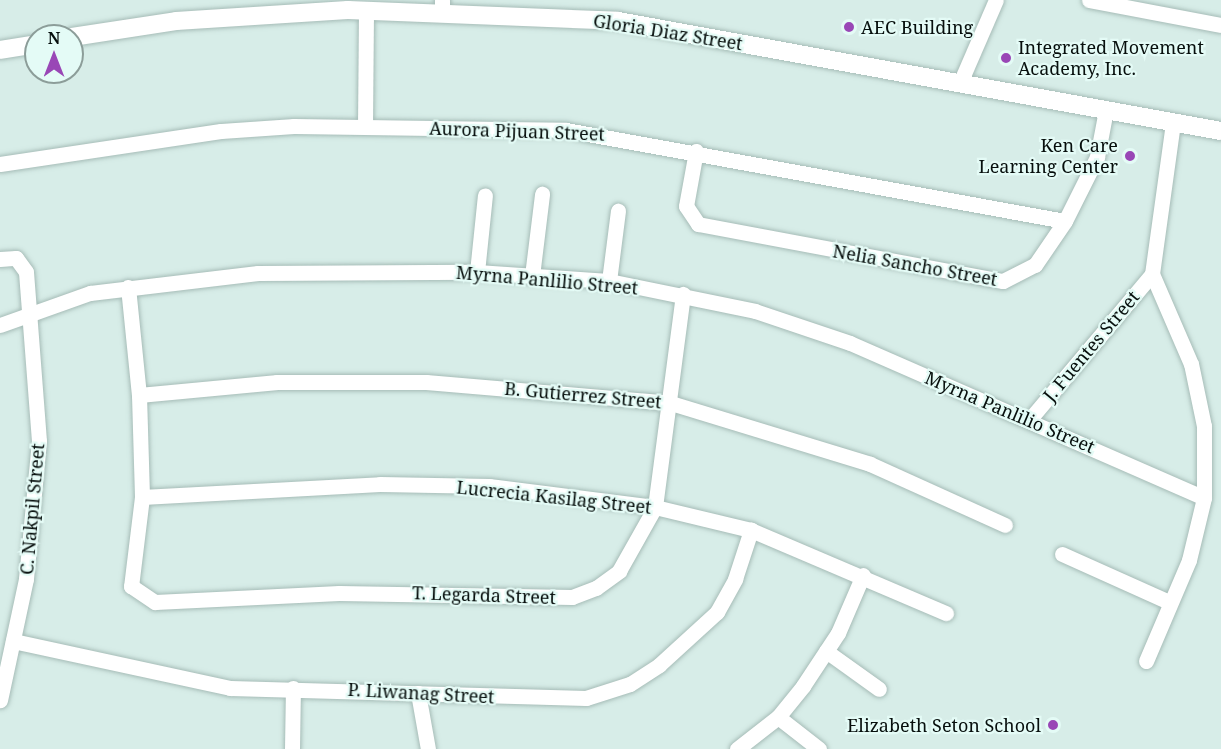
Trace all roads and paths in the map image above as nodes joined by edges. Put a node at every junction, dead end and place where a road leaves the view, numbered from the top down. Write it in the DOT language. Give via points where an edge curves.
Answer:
graph roads {
  1 [pos="996,0"];
  2 [pos="1089,0"];
  3 [pos="442,6"];
  4 [pos="366,10"];
  5 [pos="1221,25"];
  6 [pos="84,35"];
  7 [pos="24,46"];
  8 [pos="0,50"];
  9 [pos="960,83"];
  10 [pos="1106,110"];
  11 [pos="1173,122"];
  12 [pos="365,126"];
  13 [pos="1221,131"];
  14 [pos="696,151"];
  15 [pos="0,164"];
  16 [pos="542,194"];
  17 [pos="485,195"];
  18 [pos="618,211"];
  19 [pos="1065,221"];
  20 [pos="0,259"];
  21 [pos="477,272"];
  22 [pos="1152,274"];
  23 [pos="532,276"];
  24 [pos="609,281"];
  25 [pos="128,286"];
  26 [pos="683,294"];
  27 [pos="29,315"];
  28 [pos="0,325"];
  29 [pos="139,394"];
  30 [pos="671,403"];
  31 [pos="1030,419"];
  32 [pos="142,497"];
  33 [pos="1204,498"];
  34 [pos="655,507"];
  35 [pos="1005,525"];
  36 [pos="751,530"];
  37 [pos="1062,554"];
  38 [pos="863,575"];
  39 [pos="1169,602"];
  40 [pos="946,613"];
  41 [pos="13,641"];
  42 [pos="826,651"];
  43 [pos="1146,661"];
  44 [pos="293,688"];
  45 [pos="879,689"];
  46 [pos="418,693"];
  47 [pos="0,700"];
  48 [pos="778,717"];
  49 [pos="292,749"];
  50 [pos="428,749"];
  51 [pos="737,749"];
  52 [pos="819,749"];
  1 -- 9 [label="street"];
  2 -- 5 [label="street"];
  3 -- 4 [label="street, Gloria Diaz Street"];
  3 -- 9 [label="street, Gloria Diaz Street" via="618,21"];
  4 -- 6 [label="street, Gloria Diaz Street" via="176,21"];
  4 -- 12 [label="street"];
  7 -- 8 [label="street"];
  9 -- 10 [label="street, Gloria Diaz Street"];
  10 -- 11 [label="street, Gloria Diaz Street"];
  10 -- 19 [label="street, Nelia Sancho Street" via="1090,175"];
  11 -- 13 [label="street, Gloria Diaz Street"];
  11 -- 22 [label="street"];
  12 -- 14 [label="street, Aurora Pijuan Street" via="566,130"];
  12 -- 15 [label="street, Aurora Pijuan Street" via="220,130"];
  14 -- 19 [label="street, Aurora Pijuan Street"];
  14 -- 19 [label="street, Nelia Sancho Street" via="686,206 692,219 844,254 1003,281 1035,265"];
  16 -- 23 [label="street"];
  17 -- 21 [label="street"];
  18 -- 24 [label="street"];
  20 -- 27 [label="street, C. Nakpil Street" via="16,258 24,266"];
  21 -- 23 [label="street, Myrna Panlilio Street"];
  21 -- 25 [label="street, Myrna Panlilio Street" via="258,273"];
  22 -- 31 [label="street, J. Fuentes Street"];
  22 -- 33 [label="street" via="1191,364 1204,426"];
  23 -- 24 [label="street, Myrna Panlilio Street"];
  24 -- 26 [label="street, Myrna Panlilio Street"];
  25 -- 27 [label="street, Myrna Panlilio Street" via="90,293"];
  25 -- 29 [label="street"];
  26 -- 30 [label="street, T. Legarda Street"];
  26 -- 31 [label="street, Myrna Panlilio Street" via="755,311 850,343"];
  27 -- 28 [label="street, Myrna Panlilio Street"];
  27 -- 41 [label="street, C. Nakpil Street" via="39,441 36,499"];
  29 -- 30 [label="street, B. Gutierrez Street" via="277,382 426,382"];
  29 -- 32 [label="street"];
  30 -- 34 [label="street, T. Legarda Street"];
  30 -- 35 [label="street, B. Gutierrez Street" via="870,464"];
  31 -- 33 [label="street, Myrna Panlilio Street"];
  32 -- 34 [label="street, Lucrecia Kasilag Street" via="380,484 489,486"];
  32 -- 34 [label="street, T. Legarda Street" via="131,586 155,602 339,593 572,597 619,571"];
  33 -- 39 [label="street" via="1189,560"];
  34 -- 36 [label="street, Lucrecia Kasilag Street"];
  36 -- 38 [label="street, Lucrecia Kasilag Street"];
  36 -- 46 [label="street, P. Liwanag Street" via="735,579 717,612 630,684 586,698"];
  37 -- 39 [label="street"];
  38 -- 40 [label="street, Lucrecia Kasilag Street"];
  38 -- 42 [label="street"];
  39 -- 43 [label="street"];
  41 -- 44 [label="street, P. Liwanag Street" via="194,684"];
  41 -- 47 [label="street, C. Nakpil Street"];
  42 -- 45 [label="street"];
  42 -- 48 [label="street"];
  44 -- 46 [label="street, P. Liwanag Street"];
  44 -- 49 [label="street"];
  46 -- 50 [label="street"];
  48 -- 51 [label="street"];
  48 -- 52 [label="street"];
}
